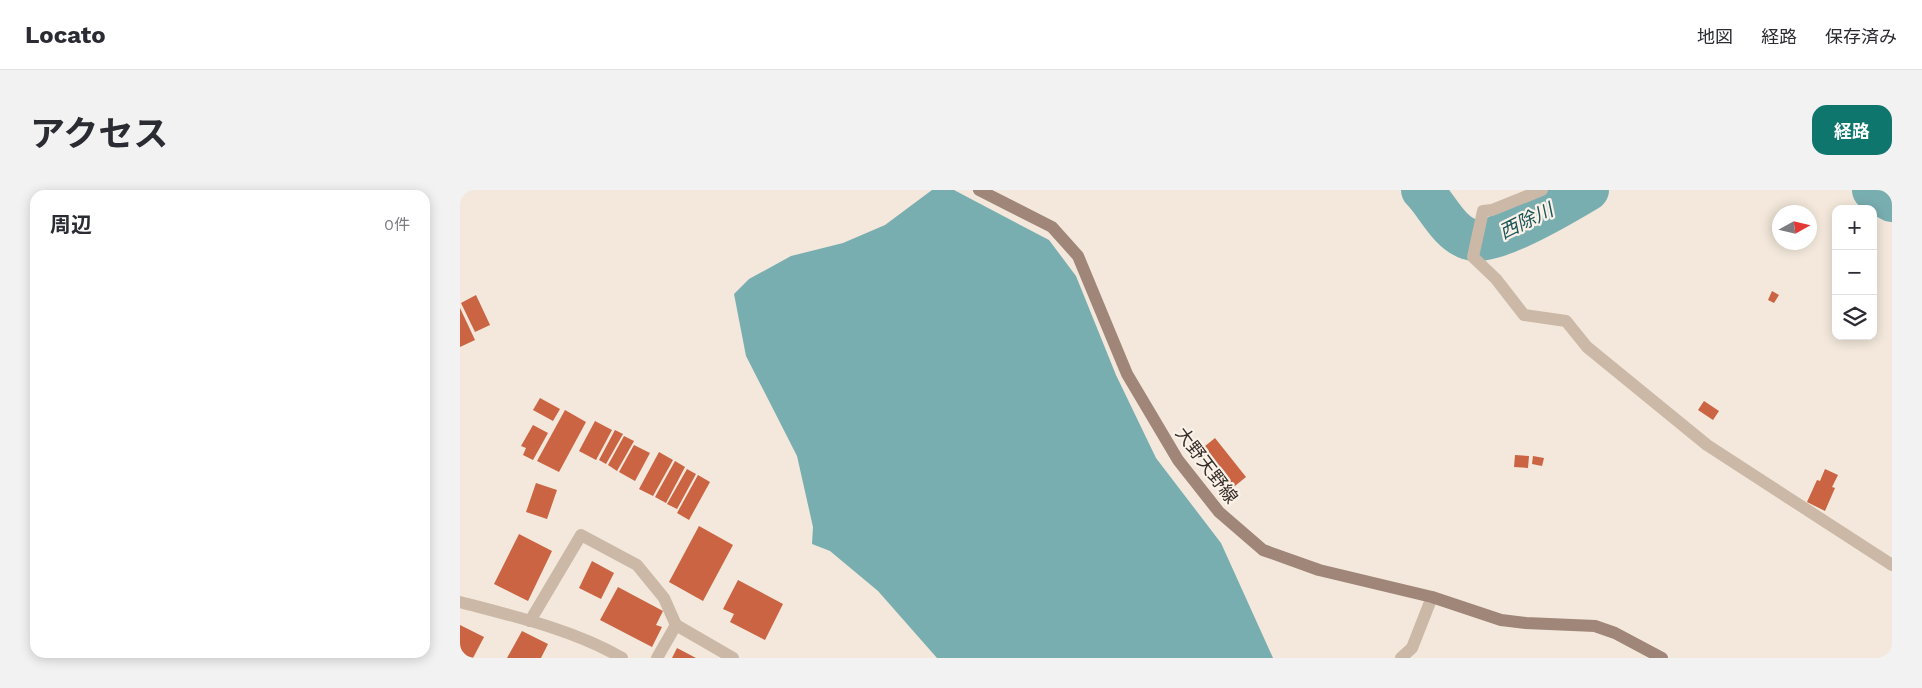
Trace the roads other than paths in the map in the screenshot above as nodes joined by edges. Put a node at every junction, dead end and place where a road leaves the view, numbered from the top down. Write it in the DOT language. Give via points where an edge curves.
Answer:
graph roads {
  1 [pos="979,190"];
  2 [pos="1542,190"];
  3 [pos="1892,566"];
  4 [pos="1432,597"];
  5 [pos="460,602"];
  6 [pos="530,621"];
  7 [pos="676,625"];
  8 [pos="622,658"];
  9 [pos="657,658"];
  10 [pos="733,658"];
  11 [pos="1401,658"];
  12 [pos="1662,658"];
  1 -- 4 [label="main road, 大野天野線" via="1052,227 1078,256 1127,374 1178,460 1218,512 1263,550 1318,570"];
  2 -- 3 [label="street" via="1483,211 1473,257 1496,279 1524,315 1566,321 1587,347 1707,445"];
  4 -- 11 [label="street" via="1412,648"];
  4 -- 12 [label="main road, 大野天野線" via="1501,620 1595,626 1614,632"];
  5 -- 6 [label="street"];
  6 -- 7 [label="street" via="580,535 637,566 664,598"];
  6 -- 8 [label="street" via="604,648"];
  7 -- 9 [label="street"];
  7 -- 10 [label="street"];
}
